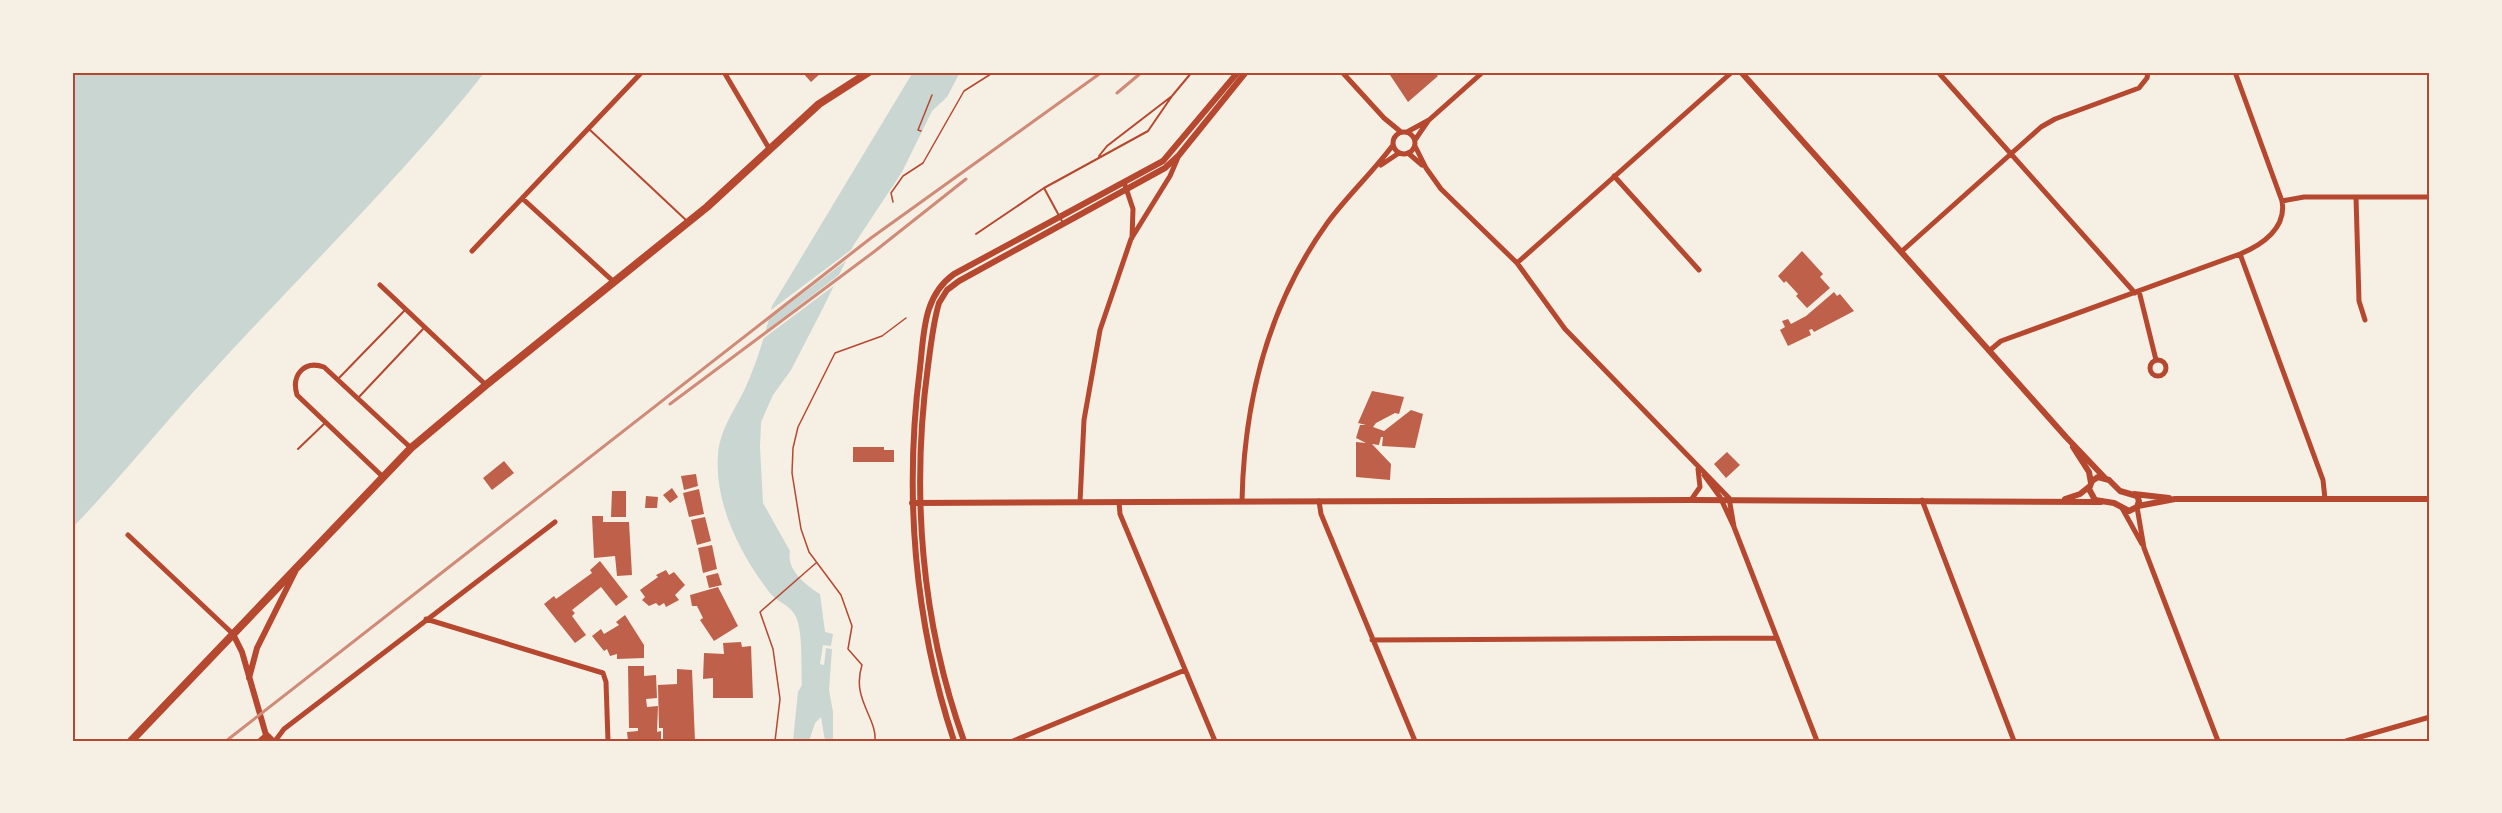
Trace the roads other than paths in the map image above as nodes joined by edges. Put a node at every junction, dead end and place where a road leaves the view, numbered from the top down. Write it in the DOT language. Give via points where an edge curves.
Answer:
graph roads {
  1 [pos="642,72"];
  2 [pos="724,72"];
  3 [pos="869,72"];
  4 [pos="1192,72"];
  5 [pos="1238,72"];
  6 [pos="1246,72"];
  7 [pos="1342,72"];
  8 [pos="1483,72"];
  9 [pos="1732,72"];
  10 [pos="1741,72"];
  11 [pos="1938,72"];
  12 [pos="2148,72"];
  13 [pos="2235,72"];
  14 [pos="1172,96"];
  15 [pos="1384,118"];
  16 [pos="1429,120"];
  17 [pos="589,129"];
  18 [pos="1404,132"];
  19 [pos="1395,136"];
  20 [pos="1415,143"];
  21 [pos="1393,145"];
  22 [pos="770,150"];
  23 [pos="1177,152"];
  24 [pos="1399,153"];
  25 [pos="1408,153"];
  26 [pos="2011,154"];
  27 [pos="1097,159"];
  28 [pos="1377,167"];
  29 [pos="1426,168"];
  30 [pos="1614,176"];
  31 [pos="1124,182"];
  32 [pos="1044,188"];
  33 [pos="1127,191"];
  34 [pos="2356,197"];
  35 [pos="2430,197"];
  36 [pos="523,199"];
  37 [pos="2282,201"];
  38 [pos="1062,220"];
  39 [pos="688,222"];
  40 [pos="976,234"];
  41 [pos="1131,239"];
  42 [pos="471,250"];
  43 [pos="1901,252"];
  44 [pos="2240,254"];
  45 [pos="1517,264"];
  46 [pos="1699,270"];
  47 [pos="614,282"];
  48 [pos="380,285"];
  49 [pos="2137,292"];
  50 [pos="406,309"];
  51 [pos="2365,320"];
  52 [pos="425,327"];
  53 [pos="1989,351"];
  54 [pos="2156,360"];
  55 [pos="338,379"];
  56 [pos="486,385"];
  57 [pos="358,398"];
  58 [pos="326,422"];
  59 [pos="2066,437"];
  60 [pos="411,448"];
  61 [pos="298,449"];
  62 [pos="1701,471"];
  63 [pos="382,476"];
  64 [pos="2105,478"];
  65 [pos="2090,485"];
  66 [pos="2130,493"];
  67 [pos="2175,499"];
  68 [pos="2325,499"];
  69 [pos="2430,499"];
  70 [pos="1691,500"];
  71 [pos="1722,500"];
  72 [pos="1731,500"];
  73 [pos="1922,500"];
  74 [pos="2061,500"];
  75 [pos="1242,501"];
  76 [pos="1319,501"];
  77 [pos="912,502"];
  78 [pos="921,502"];
  79 [pos="1080,502"];
  80 [pos="1119,502"];
  81 [pos="2101,502"];
  82 [pos="2120,506"];
  83 [pos="2138,506"];
  84 [pos="555,522"];
  85 [pos="1734,527"];
  86 [pos="128,535"];
  87 [pos="2144,548"];
  88 [pos="301,561"];
  89 [pos="426,619"];
  90 [pos="233,634"];
  91 [pos="1777,639"];
  92 [pos="1372,640"];
  93 [pos="1185,670"];
  94 [pos="249,678"];
  95 [pos="2430,717"];
  96 [pos="284,729"];
  97 [pos="262,739"];
  98 [pos="130,741"];
  99 [pos="274,741"];
  100 [pos="608,741"];
  101 [pos="954,741"];
  102 [pos="964,741"];
  103 [pos="1013,741"];
  104 [pos="1215,741"];
  105 [pos="1415,741"];
  106 [pos="1817,741"];
  107 [pos="2014,741"];
  108 [pos="2218,741"];
  109 [pos="2346,741"];
  1 -- 17 [label="street"];
  2 -- 22 [label="street"];
  3 -- 22 [label="highway" via="819,104"];
  4 -- 14 [label="lane"];
  5 -- 23 [label="street"];
  6 -- 23 [label="street"];
  7 -- 15 [label="street"];
  8 -- 16 [label="street"];
  9 -- 30 [label="street"];
  10 -- 43 [label="street"];
  11 -- 26 [label="street"];
  12 -- 26 [label="street" via="2139,88 2048,123"];
  13 -- 37 [label="street"];
  14 -- 27 [label="lane" via="1107,146"];
  14 -- 27 [label="lane" via="1148,131"];
  15 -- 18 [label="street"];
  15 -- 19 [label="street"];
  16 -- 18 [label="street"];
  16 -- 20 [label="street"];
  17 -- 36 [label="street"];
  17 -- 39 [label="lane"];
  18 -- 19 [label="street"];
  18 -- 20 [label="street"];
  19 -- 21 [label="street"];
  20 -- 25 [label="street"];
  20 -- 29 [label="street"];
  21 -- 24 [label="street"];
  21 -- 28 [label="street"];
  22 -- 39 [label="highway"];
  23 -- 31 [label="street"];
  23 -- 33 [label="street" via="1165,168"];
  23 -- 41 [label="street" via="1170,176"];
  24 -- 25 [label="street"];
  24 -- 28 [label="street"];
  25 -- 29 [label="street"];
  26 -- 43 [label="street"];
  26 -- 49 [label="street"];
  27 -- 32 [label="lane"];
  28 -- 75 [label="street" via="1342,203 1313,244 1278,308 1249,409"];
  29 -- 45 [label="street" via="1454,204"];
  30 -- 45 [label="street"];
  30 -- 46 [label="street"];
  31 -- 33 [label="street"];
  31 -- 38 [label="street"];
  32 -- 38 [label="lane"];
  32 -- 40 [label="lane"];
  33 -- 38 [label="street"];
  33 -- 41 [label="street" via="1133,213"];
  34 -- 35 [label="street"];
  34 -- 37 [label="street"];
  34 -- 51 [label="street" via="2359,301"];
  36 -- 42 [label="street"];
  36 -- 47 [label="street"];
  37 -- 44 [label="street" via="2283,213 2275,230 2259,245"];
  38 -- 77 [label="street" via="954,274 932,297 914,422"];
  38 -- 78 [label="street" via="959,281 942,296 936,312 926,384"];
  39 -- 47 [label="highway"];
  41 -- 79 [label="street" via="1091,368 1082,439"];
  43 -- 53 [label="street"];
  44 -- 49 [label="street"];
  44 -- 68 [label="street" via="2323,480"];
  45 -- 62 [label="street" via="1565,329"];
  47 -- 56 [label="highway"];
  48 -- 50 [label="street"];
  49 -- 53 [label="street" via="2001,341"];
  49 -- 54 [label="street"];
  50 -- 52 [label="street"];
  50 -- 55 [label="lane"];
  52 -- 56 [label="street"];
  52 -- 57 [label="lane"];
  53 -- 59 [label="street"];
  55 -- 57 [label="street"];
  55 -- 58 [label="street" via="317,365 308,365 297,375 297,395"];
  56 -- 60 [label="highway"];
  57 -- 60 [label="street"];
  58 -- 61 [label="lane"];
  58 -- 63 [label="street"];
  59 -- 64 [label="street"];
  59 -- 65 [label="street" via="2089,472"];
  60 -- 63 [label="highway"];
  62 -- 70 [label="street" via="1700,487"];
  62 -- 71 [label="street"];
  62 -- 72 [label="street"];
  63 -- 88 [label="highway"];
  64 -- 65 [label="street" via="2097,478"];
  64 -- 66 [label="street" via="2119,491"];
  65 -- 74 [label="street" via="2080,494"];
  65 -- 81 [label="street" via="2093,498"];
  66 -- 67 [label="street"];
  66 -- 83 [label="street" via="2138,497"];
  67 -- 68 [label="street"];
  67 -- 83 [label="street"];
  68 -- 69 [label="street"];
  70 -- 71 [label="street"];
  70 -- 76 [label="street"];
  71 -- 72 [label="street"];
  71 -- 85 [label="street"];
  72 -- 73 [label="street"];
  72 -- 85 [label="street"];
  73 -- 74 [label="street"];
  73 -- 107 [label="street"];
  74 -- 81 [label="street"];
  75 -- 76 [label="street"];
  75 -- 80 [label="street"];
  76 -- 92 [label="street"];
  77 -- 78 [label="street"];
  77 -- 101 [label="street" via="921,607"];
  78 -- 79 [label="street"];
  78 -- 102 [label="street" via="932,621"];
  79 -- 80 [label="street"];
  80 -- 93 [label="street" via="1120,514"];
  81 -- 82 [label="street"];
  82 -- 83 [label="street" via="2129,511"];
  82 -- 87 [label="street"];
  83 -- 87 [label="street"];
  84 -- 89 [label="street"];
  85 -- 91 [label="street"];
  86 -- 90 [label="street"];
  87 -- 108 [label="street"];
  88 -- 90 [label="highway"];
  88 -- 94 [label="street" via="257,648"];
  89 -- 96 [label="street"];
  89 -- 100 [label="street" via="595,668 606,676"];
  90 -- 94 [label="street"];
  90 -- 98 [label="highway"];
  91 -- 92 [label="street"];
  91 -- 106 [label="street"];
  92 -- 105 [label="street"];
  93 -- 103 [label="street"];
  93 -- 104 [label="street"];
  94 -- 97 [label="street"];
  95 -- 109 [label="street"];
  96 -- 97 [label="street"];
  96 -- 99 [label="street"];
  97 -- 99 [label="street"];
}
